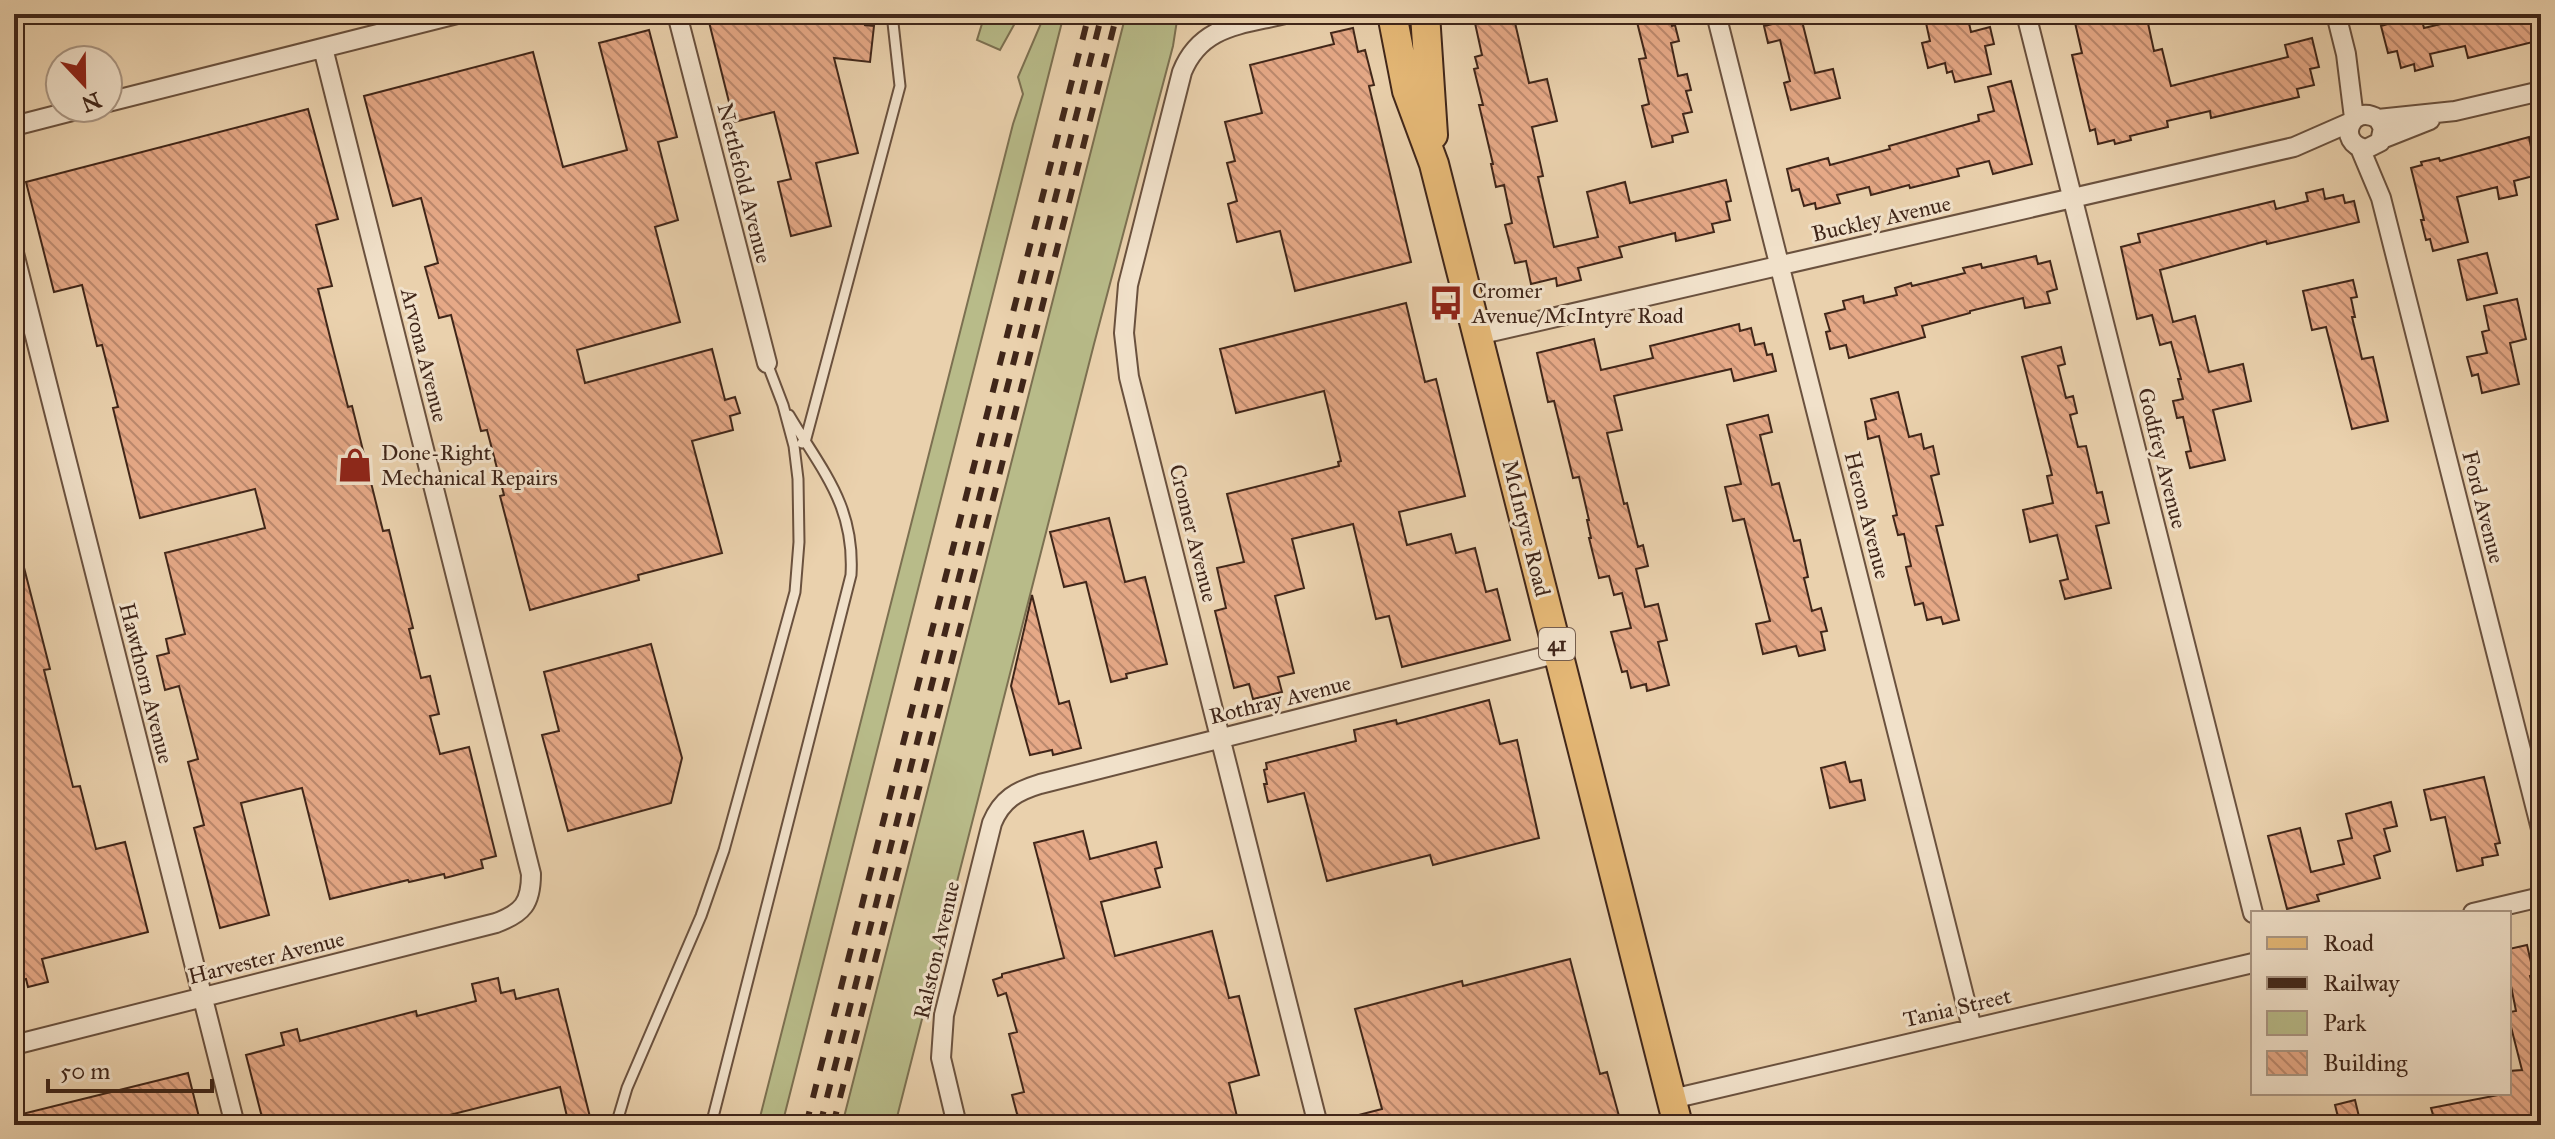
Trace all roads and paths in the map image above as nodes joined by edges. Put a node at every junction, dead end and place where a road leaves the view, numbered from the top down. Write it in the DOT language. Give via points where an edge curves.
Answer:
graph roads {
  1 [pos="457,14"];
  2 [pos="677,14"];
  3 [pos="892,14"];
  4 [pos="1285,14"];
  5 [pos="1392,14"];
  6 [pos="1425,14"];
  7 [pos="1716,14"];
  8 [pos="2026,14"];
  9 [pos="2336,14"];
  10 [pos="323,48"];
  11 [pos="2346,54"];
  12 [pos="2541,91"];
  13 [pos="124,98"];
  14 [pos="2455,111"];
  15 [pos="2376,117"];
  16 [pos="44,118"];
  17 [pos="2353,120"];
  18 [pos="14,126"];
  19 [pos="2381,141"];
  20 [pos="2294,147"];
  21 [pos="2359,147"];
  22 [pos="1434,164"];
  23 [pos="2381,198"];
  24 [pos="2073,199"];
  25 [pos="14,253"];
  26 [pos="1781,266"];
  27 [pos="1478,335"];
  28 [pos="767,363"];
  29 [pos="783,405"];
  30 [pos="805,442"];
  31 [pos="794,446"];
  32 [pos="1559,653"];
  33 [pos="1221,739"];
  34 [pos="1013,794"];
  35 [pos="2541,829"];
  36 [pos="2541,897"];
  37 [pos="524,906"];
  38 [pos="2252,911"];
  39 [pos="2482,911"];
  40 [pos="2251,963"];
  41 [pos="202,998"];
  42 [pos="1972,1028"];
  43 [pos="14,1045"];
  44 [pos="1675,1112"];
  45 [pos="235,1125"];
  46 [pos="616,1125"];
  47 [pos="711,1125"];
  48 [pos="957,1125"];
  49 [pos="1318,1125"];
  1 -- 10 [label="street"];
  2 -- 28 [label="street, Nettlefold Avenue"];
  3 -- 30 [label="lane" via="900,86"];
  4 -- 33 [label="street, Cromer Avenue" via="1208,37 1189,56 1124,308 1129,377"];
  5 -- 22 [label="main road, McIntyre Road / 41" via="1407,91"];
  6 -- 22 [label="main road, McIntyre Road / 41"];
  7 -- 26 [label="street, Heron Avenue"];
  8 -- 24 [label="street, Godfrey Avenue"];
  9 -- 11 [label="street"];
  10 -- 13 [label="street"];
  10 -- 37 [label="street, Arvona Avenue" via="531,874 531,893"];
  11 -- 15 [label="street"];
  11 -- 17 [label="street"];
  12 -- 14 [label="street"];
  14 -- 15 [label="street"];
  14 -- 19 [label="street"];
  15 -- 17 [label="street" via="2364,114"];
  15 -- 19 [label="street" via="2383,128"];
  16 -- 18 [label="street"];
  17 -- 20 [label="street, Buckley Avenue"];
  17 -- 21 [label="street" via="2350,138"];
  19 -- 21 [label="street" via="2371,148"];
  19 -- 23 [label="street, Ford Avenue"];
  20 -- 21 [label="street, Buckley Avenue"];
  20 -- 24 [label="street, Buckley Avenue"];
  21 -- 23 [label="street, Ford Avenue"];
  22 -- 27 [label="main road, McIntyre Road / 41"];
  23 -- 35 [label="street, Ford Avenue"];
  24 -- 26 [label="street, Buckley Avenue"];
  24 -- 38 [label="street, Godfrey Avenue"];
  25 -- 41 [label="street, Hawthorn Avenue"];
  26 -- 27 [label="street, Buckley Avenue"];
  26 -- 42 [label="street, Heron Avenue"];
  27 -- 32 [label="main road, McIntyre Road / 41"];
  28 -- 29 [label="lane"];
  29 -- 30 [label="lane"];
  29 -- 31 [label="lane"];
  30 -- 31 [label="lane"];
  30 -- 47 [label="lane" via="832,484 845,517 851,575"];
  31 -- 46 [label="lane" via="799,567 782,646 706,903"];
  32 -- 33 [label="street, Rothray Avenue"];
  32 -- 44 [label="main road, McIntyre Road / 41"];
  33 -- 34 [label="street, Rothray Avenue"];
  33 -- 49 [label="street, Cromer Avenue"];
  34 -- 48 [label="street, Ralston Avenue" via="992,823 944,1015 941,1058"];
  36 -- 39 [label="street"];
  37 -- 41 [label="street, Harvester Avenue" via="496,923"];
  40 -- 42 [label="street, Tania Street"];
  41 -- 43 [label="street, Harvester Avenue"];
  41 -- 45 [label="street, Hawthorn Avenue"];
  42 -- 44 [label="street, Tania Street"];
}
